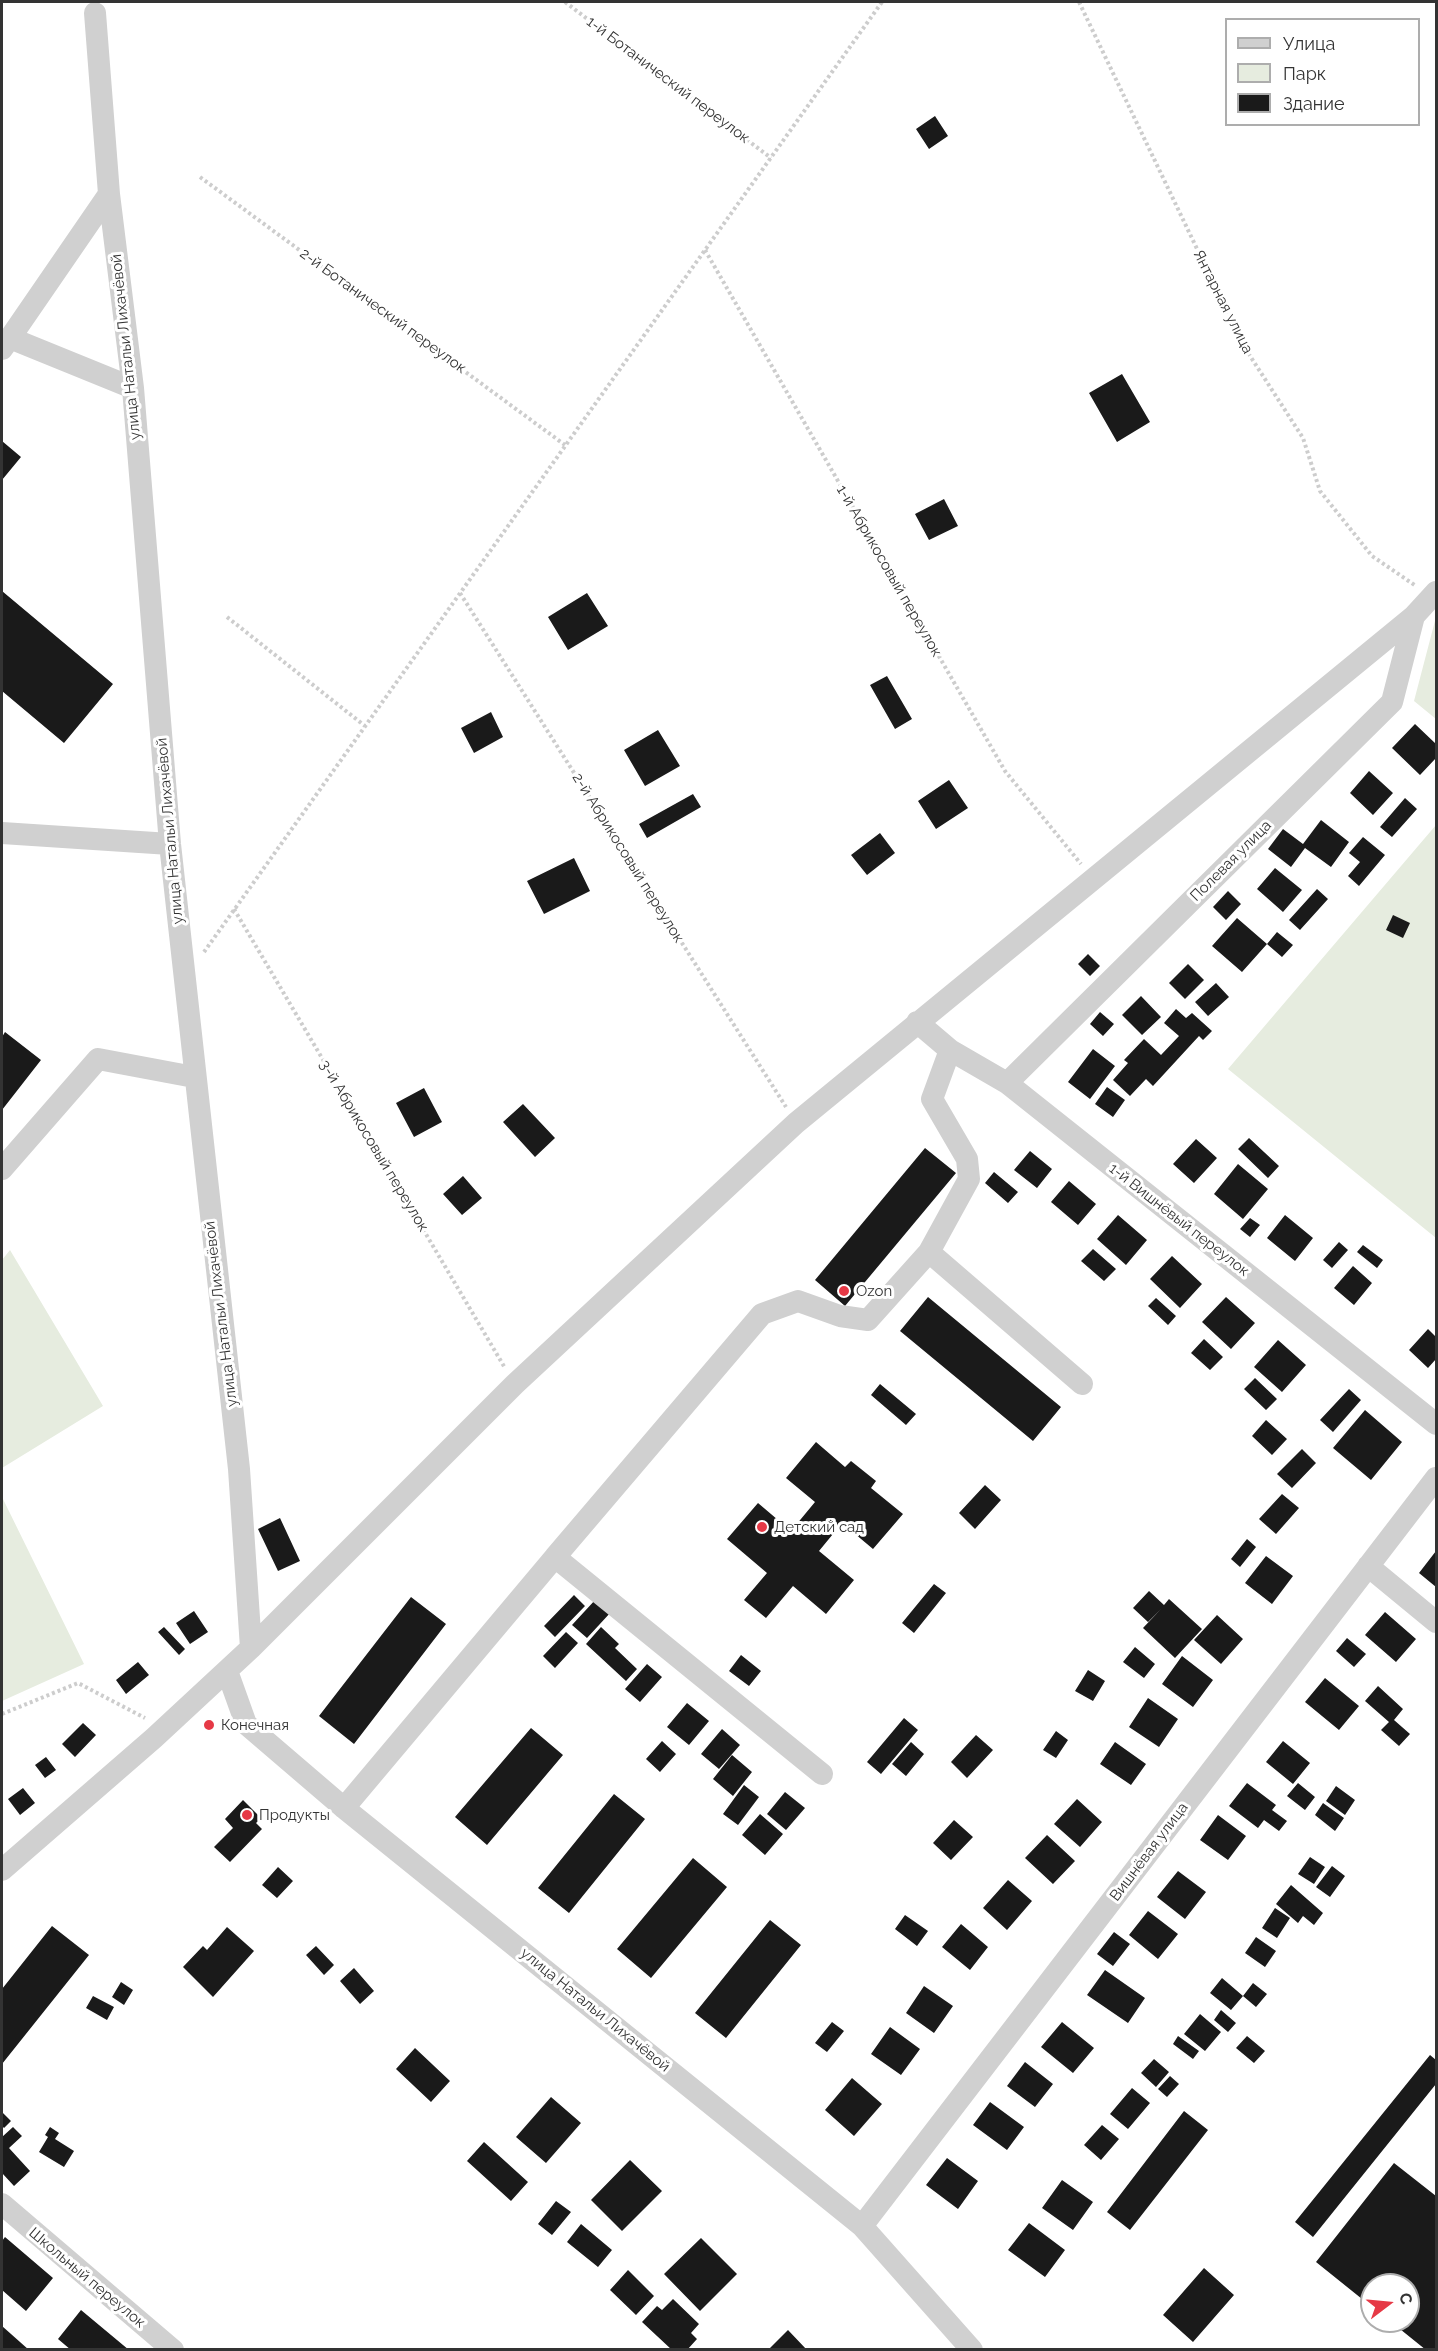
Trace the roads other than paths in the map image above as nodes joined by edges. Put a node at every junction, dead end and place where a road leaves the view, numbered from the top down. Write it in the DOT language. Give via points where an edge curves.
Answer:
graph roads {
  1 [pos="94,13"];
  2 [pos="109,194"];
  3 [pos="6,343"];
  4 [pos="133,388"];
  5 [pos="1434,595"];
  6 [pos="1414,616"];
  7 [pos="2,833"];
  8 [pos="170,844"];
  9 [pos="917,1022"];
  10 [pos="950,1050"];
  11 [pos="194,1077"];
  12 [pos="1007,1083"];
  13 [pos="2,1169"];
  14 [pos="929,1252"];
  15 [pos="1082,1384"];
  16 [pos="1437,1424"];
  17 [pos="1437,1478"];
  18 [pos="555,1557"];
  19 [pos="1368,1566"];
  20 [pos="1437,1622"];
  21 [pos="251,1648"];
  22 [pos="227,1671"];
  23 [pos="822,1774"];
  24 [pos="344,1808"];
  25 [pos="2,1870"];
  26 [pos="2,2204"];
  27 [pos="862,2226"];
  28 [pos="173,2349"];
  29 [pos="972,2349"];
  1 -- 2 [label="street, улица Натальи Лихачёвой"];
  2 -- 3 [label="street"];
  2 -- 4 [label="street, улица Натальи Лихачёвой"];
  3 -- 4 [label="street"];
  4 -- 8 [label="street, улица Натальи Лихачёвой"];
  5 -- 6 [label="street"];
  6 -- 9 [label="street"];
  6 -- 12 [label="street, Полевая улица" via="1392,702"];
  7 -- 8 [label="street"];
  8 -- 11 [label="street, улица Натальи Лихачёвой"];
  9 -- 10 [label="street, 1-й Вишнёвый переулок"];
  9 -- 21 [label="street" via="796,1123 515,1384"];
  10 -- 12 [label="street, 1-й Вишнёвый переулок"];
  10 -- 14 [label="street" via="932,1099 967,1159 969,1179"];
  11 -- 13 [label="street" via="98,1059"];
  11 -- 21 [label="street, улица Натальи Лихачёвой" via="239,1469"];
  12 -- 16 [label="street, 1-й Вишнёвый переулок"];
  14 -- 15 [label="street"];
  14 -- 18 [label="street" via="868,1320 840,1316 798,1301 762,1314"];
  17 -- 19 [label="street, Вишнёвая улица"];
  18 -- 23 [label="street"];
  18 -- 24 [label="street"];
  19 -- 20 [label="street"];
  19 -- 27 [label="street, Вишнёвая улица"];
  21 -- 22 [label="street"];
  22 -- 24 [label="street, улица Натальи Лихачёвой" via="246,1724"];
  22 -- 25 [label="street"];
  24 -- 27 [label="street, улица Натальи Лихачёвой"];
  26 -- 28 [label="street, Школьный переулок"];
  27 -- 29 [label="street, улица Натальи Лихачёвой"];
}
